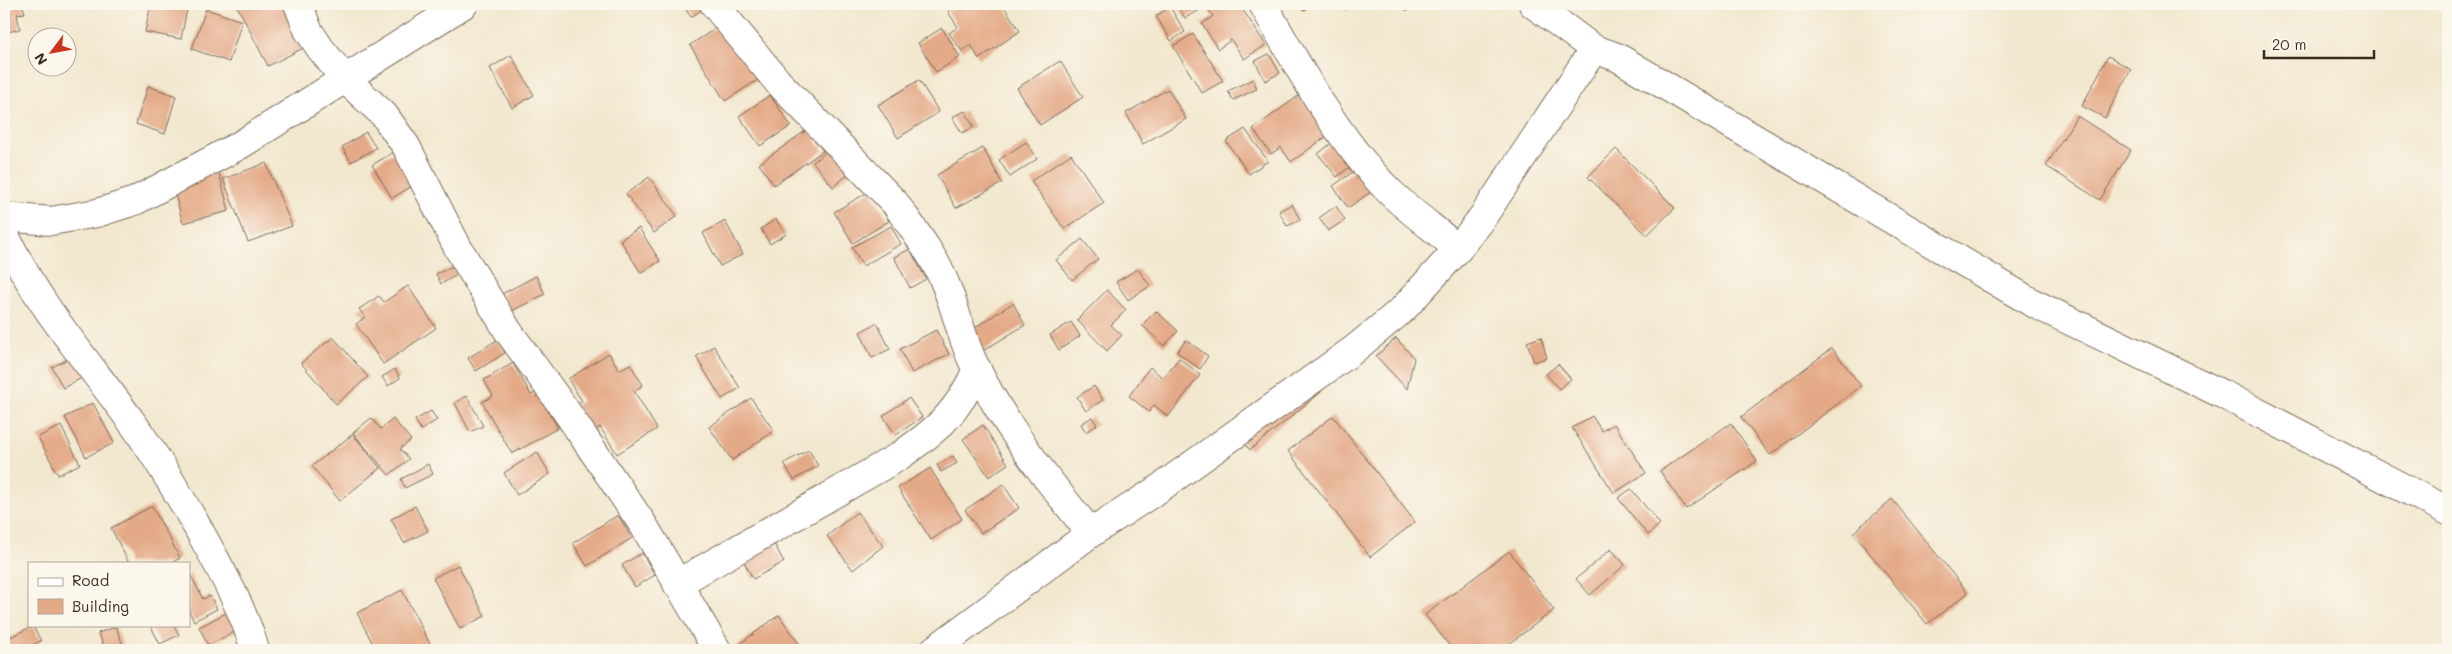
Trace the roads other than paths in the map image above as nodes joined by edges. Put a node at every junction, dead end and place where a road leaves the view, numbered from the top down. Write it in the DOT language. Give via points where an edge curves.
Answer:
graph roads {
  1 [pos="298,4"];
  2 [pos="464,4"];
  3 [pos="714,4"];
  4 [pos="1263,4"];
  5 [pos="1533,4"];
  6 [pos="1594,49"];
  7 [pos="344,78"];
  8 [pos="4,217"];
  9 [pos="4,232"];
  10 [pos="1458,249"];
  11 [pos="977,369"];
  12 [pos="2448,511"];
  13 [pos="1091,533"];
  14 [pos="677,584"];
  15 [pos="255,650"];
  16 [pos="717,650"];
  17 [pos="934,650"];
  1 -- 7 [label="street" via="308,30"];
  2 -- 7 [label="street"];
  3 -- 11 [label="street" via="778,82 889,197 911,225 932,255 946,284"];
  4 -- 10 [label="street" via="1288,49 1355,151 1391,193"];
  5 -- 6 [label="street"];
  6 -- 10 [label="street" via="1516,170"];
  6 -- 12 [label="street" via="1617,57 2031,302 2224,395"];
  7 -- 8 [label="street" via="240,145 135,200 97,213 51,221"];
  7 -- 14 [label="street" via="384,115 406,146 458,248 508,330 644,526"];
  9 -- 15 [label="street" via="27,277 132,422 180,498 225,579"];
  10 -- 13 [label="street" via="1402,310 1352,351"];
  11 -- 13 [label="street" via="1021,442"];
  11 -- 14 [label="street" via="965,396 924,439"];
  13 -- 17 [label="street"];
  14 -- 16 [label="street"];
}
